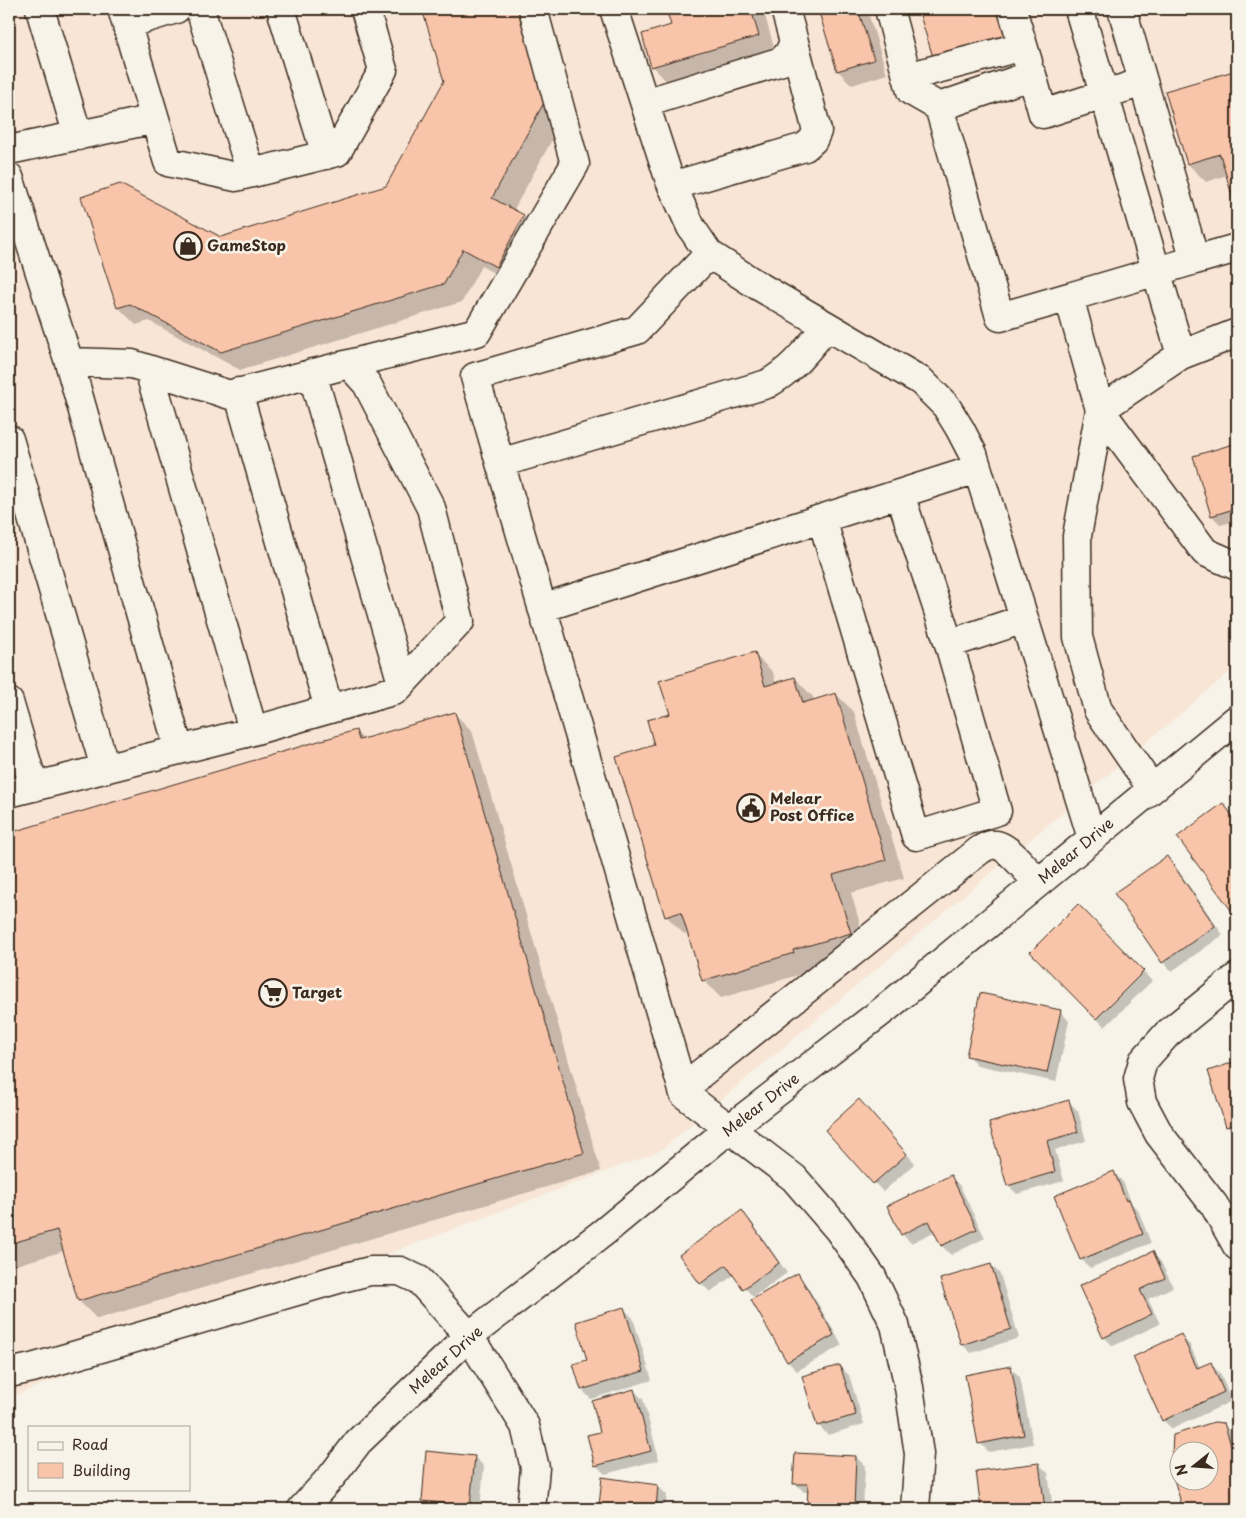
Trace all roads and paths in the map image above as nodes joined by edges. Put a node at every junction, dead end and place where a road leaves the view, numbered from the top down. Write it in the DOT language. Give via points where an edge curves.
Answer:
graph roads {
  1 [pos="40,9"];
  2 [pos="176,9"];
  3 [pos="200,9"];
  4 [pos="281,9"];
  5 [pos="365,9"];
  6 [pos="533,9"];
  7 [pos="614,9"];
  8 [pos="785,9"];
  9 [pos="889,9"];
  10 [pos="1012,9"];
  11 [pos="1080,9"];
  12 [pos="1122,9"];
  13 [pos="124,16"];
  14 [pos="794,42"];
  15 [pos="1023,46"];
  16 [pos="1032,75"];
  17 [pos="907,77"];
  18 [pos="1143,82"];
  19 [pos="1104,94"];
  20 [pos="645,103"];
  21 [pos="939,107"];
  22 [pos="155,119"];
  23 [pos="78,136"];
  24 [pos="9,150"];
  25 [pos="326,154"];
  26 [pos="251,173"];
  27 [pos="9,177"];
  28 [pos="672,186"];
  29 [pos="1237,248"];
  30 [pos="709,254"];
  31 [pos="1195,260"];
  32 [pos="1157,272"];
  33 [pos="1069,297"];
  34 [pos="827,326"];
  35 [pos="1237,333"];
  36 [pos="1181,355"];
  37 [pos="69,362"];
  38 [pos="349,364"];
  39 [pos="149,370"];
  40 [pos="312,373"];
  41 [pos="238,392"];
  42 [pos="1100,410"];
  43 [pos="9,439"];
  44 [pos="500,463"];
  45 [pos="977,470"];
  46 [pos="900,494"];
  47 [pos="822,519"];
  48 [pos="1237,566"];
  49 [pos="542,608"];
  50 [pos="1024,619"];
  51 [pos="949,644"];
  52 [pos="402,683"];
  53 [pos="9,702"];
  54 [pos="329,709"];
  55 [pos="1237,719"];
  56 [pos="253,730"];
  57 [pos="179,750"];
  58 [pos="105,768"];
  59 [pos="1152,789"];
  60 [pos="21,790"];
  61 [pos="1092,838"];
  62 [pos="1038,883"];
  63 [pos="1237,977"];
  64 [pos="684,1094"];
  65 [pos="730,1129"];
  66 [pos="1237,1246"];
  67 [pos="469,1336"];
  68 [pos="9,1373"];
  69 [pos="302,1509"];
  70 [pos="531,1509"];
  71 [pos="915,1509"];
  1 -- 23 [label="street"];
  2 -- 13 [label="street"];
  3 -- 26 [label="street"];
  4 -- 25 [label="street"];
  5 -- 25 [label="street" via="383,70 337,152"];
  6 -- 38 [label="street" via="575,164 477,332"];
  7 -- 20 [label="street"];
  8 -- 14 [label="street"];
  9 -- 17 [label="street"];
  10 -- 15 [label="street"];
  11 -- 19 [label="street"];
  12 -- 18 [label="street"];
  13 -- 22 [label="street"];
  14 -- 20 [label="street" via="782,61"];
  14 -- 28 [label="street" via="817,131 813,140 805,147"];
  15 -- 16 [label="street"];
  15 -- 17 [label="street"];
  16 -- 19 [label="street" via="1043,114"];
  16 -- 21 [label="street"];
  17 -- 21 [label="street" via="911,91"];
  18 -- 19 [label="street"];
  18 -- 31 [label="street"];
  19 -- 32 [label="street"];
  20 -- 28 [label="street"];
  21 -- 33 [label="street" via="1000,317"];
  22 -- 23 [label="street"];
  22 -- 26 [label="street" via="168,162 236,177"];
  23 -- 24 [label="street"];
  25 -- 26 [label="street"];
  27 -- 37 [label="street"];
  28 -- 30 [label="street" via="691,227"];
  29 -- 31 [label="street"];
  30 -- 34 [label="street"];
  30 -- 44 [label="street" via="637,330 475,377"];
  31 -- 32 [label="street"];
  32 -- 33 [label="street"];
  32 -- 36 [label="street"];
  33 -- 42 [label="street"];
  34 -- 44 [label="street" via="791,368 767,384"];
  34 -- 45 [label="street" via="921,381 946,406 960,429"];
  35 -- 36 [label="street"];
  36 -- 42 [label="street"];
  37 -- 39 [label="street" via="132,364"];
  37 -- 57 [label="street"];
  38 -- 40 [label="street"];
  38 -- 52 [label="street" via="367,384 431,508 460,621"];
  39 -- 41 [label="street" via="230,395"];
  39 -- 56 [label="street"];
  40 -- 41 [label="street"];
  40 -- 52 [label="street"];
  41 -- 54 [label="street"];
  42 -- 48 [label="street" via="1205,552"];
  42 -- 59 [label="street" via="1077,536 1078,637 1098,710"];
  43 -- 58 [label="street"];
  44 -- 49 [label="street"];
  45 -- 46 [label="street"];
  45 -- 50 [label="street"];
  46 -- 47 [label="street"];
  46 -- 51 [label="street"];
  47 -- 49 [label="street"];
  47 -- 51 [label="street" via="916,836 997,811"];
  49 -- 64 [label="street"];
  50 -- 51 [label="street"];
  50 -- 61 [label="street"];
  52 -- 54 [label="street" via="396,690"];
  53 -- 60 [label="street"];
  54 -- 56 [label="street"];
  55 -- 59 [label="street, Melear Drive"];
  56 -- 57 [label="street"];
  57 -- 58 [label="street"];
  58 -- 60 [label="street"];
  59 -- 61 [label="street, Melear Drive"];
  61 -- 62 [label="street, Melear Drive"];
  62 -- 64 [label="street" via="998,844 980,850 699,1075"];
  62 -- 65 [label="street, Melear Drive" via="885,1009"];
  63 -- 66 [label="street" via="1167,1034 1143,1061 1138,1080 1142,1102 1159,1134 1214,1206"];
  64 -- 65 [label="street"];
  65 -- 67 [label="street, Melear Drive"];
  65 -- 71 [label="street" via="794,1178 838,1229 872,1277 895,1325 909,1387 919,1454"];
  67 -- 68 [label="street" via="419,1280 400,1271 370,1272"];
  67 -- 69 [label="street, Melear Drive" via="358,1442"];
  67 -- 70 [label="street" via="525,1426 536,1468"];
}
